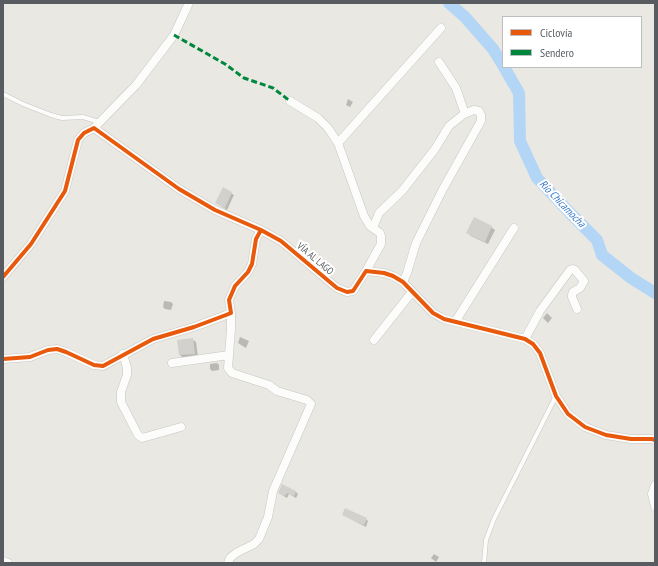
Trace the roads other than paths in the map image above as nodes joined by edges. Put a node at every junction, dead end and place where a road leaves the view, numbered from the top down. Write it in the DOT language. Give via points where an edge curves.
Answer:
graph roads {
  1 [pos="189,3"];
  2 [pos="441,28"];
  3 [pos="439,62"];
  4 [pos="3,94"];
  5 [pos="290,101"];
  6 [pos="464,114"];
  7 [pos="97,125"];
  8 [pos="338,143"];
  9 [pos="373,228"];
  10 [pos="514,228"];
  11 [pos="261,230"];
  12 [pos="366,271"];
  13 [pos="3,277"];
  14 [pos="403,282"];
  15 [pos="412,292"];
  16 [pos="577,310"];
  17 [pos="231,313"];
  18 [pos="455,322"];
  19 [pos="525,339"];
  20 [pos="374,340"];
  21 [pos="123,354"];
  22 [pos="229,355"];
  23 [pos="3,359"];
  24 [pos="172,362"];
  25 [pos="556,396"];
  26 [pos="182,427"];
  27 [pos="655,440"];
  28 [pos="655,485"];
  29 [pos="655,506"];
  30 [pos="3,561"];
  31 [pos="8,563"];
  32 [pos="228,563"];
  33 [pos="484,563"];
  1 -- 7 [label="street" via="174,35 141,79"];
  2 -- 8 [label="street"];
  3 -- 6 [label="street" via="456,88"];
  4 -- 7 [label="lane" via="51,115 62,118 83,117"];
  5 -- 8 [label="street" via="318,118"];
  6 -- 9 [label="street" via="449,126 435,149 402,190 379,213"];
  6 -- 14 [label="street" via="479,111 481,121 416,243"];
  7 -- 11 [label="street, VÍA AL LAGO" via="179,189 215,210"];
  7 -- 13 [label="street" via="78,140 66,191 31,244"];
  8 -- 9 [label="street" via="364,216"];
  9 -- 12 [label="street" via="380,233 382,239"];
  10 -- 18 [label="street"];
  11 -- 12 [label="street, VÍA AL LAGO" via="281,241 337,288 347,292 354,291"];
  11 -- 17 [label="street" via="256,239 252,264 234,286 229,300"];
  12 -- 14 [label="street" via="393,276"];
  14 -- 15 [label="street"];
  15 -- 18 [label="street" via="433,313 444,320"];
  15 -- 20 [label="street"];
  16 -- 19 [label="street" via="572,295 584,281 573,269 540,311"];
  17 -- 21 [label="street" via="194,327 158,336"];
  17 -- 22 [label="street"];
  18 -- 19 [label="street"];
  19 -- 25 [label="street" via="540,353"];
  21 -- 23 [label="street" via="103,366 57,349 30,357"];
  21 -- 26 [label="street" via="127,375 121,392 121,402 138,435 142,438"];
  22 -- 24 [label="street"];
  22 -- 32 [label="street" via="228,368 232,373 307,400 311,406 273,490 268,517 259,539 236,552"];
  25 -- 27 [label="street" via="568,414 585,427 612,436"];
  25 -- 33 [label="lane" via="494,519 486,540"];
  28 -- 29 [label="street" via="652,494"];
  30 -- 31 [label="street"];
}
